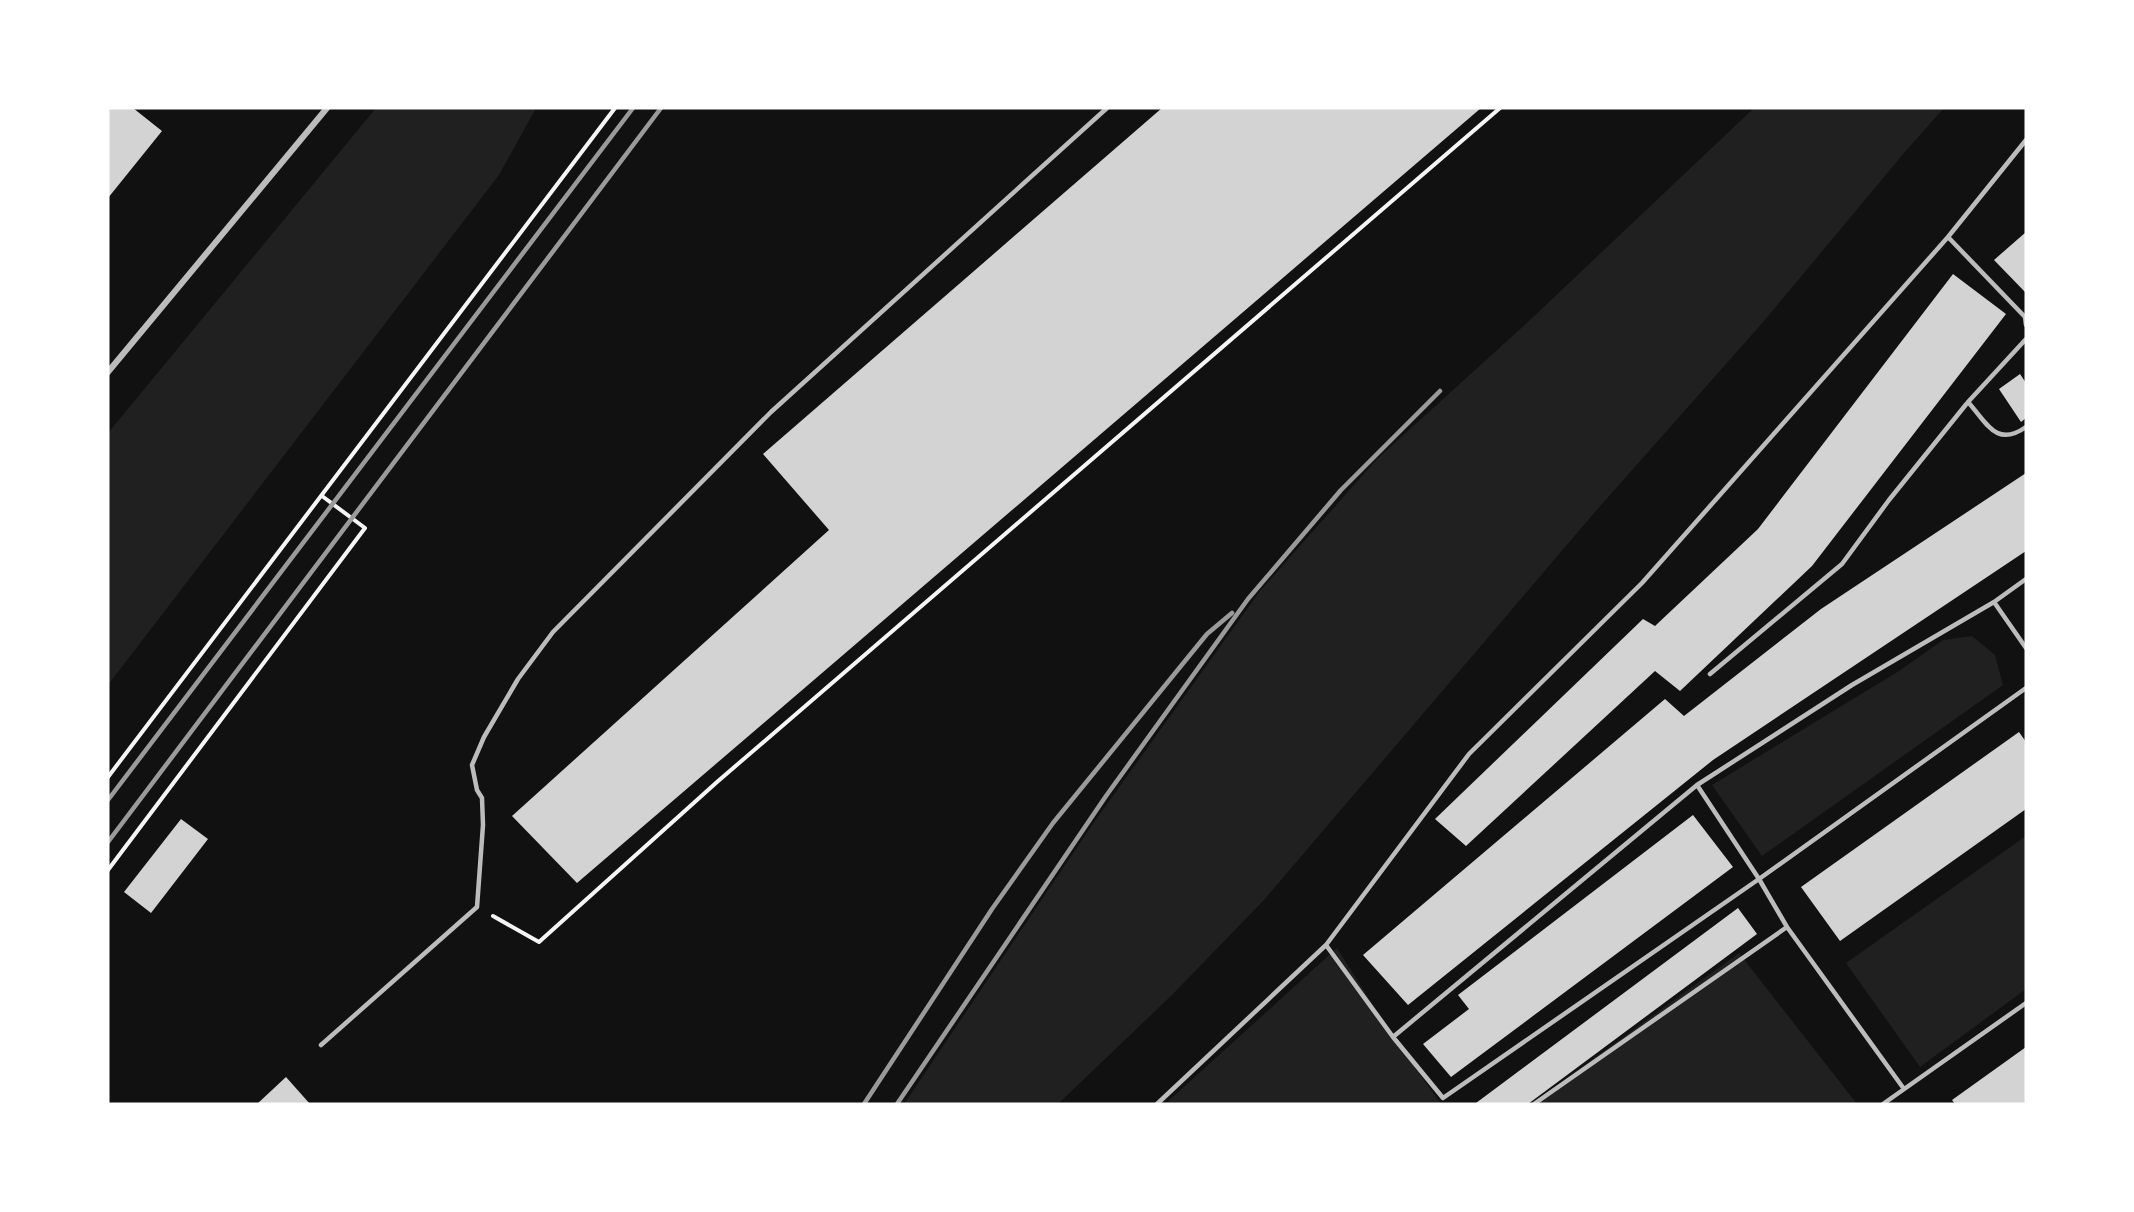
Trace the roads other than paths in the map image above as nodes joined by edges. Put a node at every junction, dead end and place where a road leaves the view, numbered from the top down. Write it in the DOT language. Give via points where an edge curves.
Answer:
graph roads {
  1 [pos="327,108"];
  2 [pos="1107,108"];
  3 [pos="2026,140"];
  4 [pos="1948,237"];
  5 [pos="2026,325"];
  6 [pos="2026,339"];
  7 [pos="108,372"];
  8 [pos="1968,402"];
  9 [pos="2026,427"];
  10 [pos="2026,579"];
  11 [pos="1994,602"];
  12 [pos="2026,648"];
  13 [pos="1710,674"];
  14 [pos="2026,688"];
  15 [pos="1697,785"];
  16 [pos="1759,879"];
  17 [pos="1787,927"];
  18 [pos="1326,945"];
  19 [pos="2026,1003"];
  20 [pos="1393,1037"];
  21 [pos="321,1045"];
  22 [pos="1904,1089"];
  23 [pos="1443,1098"];
  24 [pos="1157,1104"];
  25 [pos="1448,1104"];
  26 [pos="1534,1104"];
  27 [pos="1883,1104"];
  1 -- 7 [label="street"];
  2 -- 21 [label="lane" via="771,412 553,632 518,679 472,765 482,798 483,825 477,907"];
  3 -- 4 [label="lane"];
  4 -- 5 [label="lane" via="2025,317"];
  4 -- 18 [label="lane" via="1642,583 1468,754"];
  6 -- 8 [label="lane"];
  8 -- 9 [label="lane" via="1995,433 2015,435"];
  8 -- 13 [label="lane" via="1842,564"];
  10 -- 11 [label="lane"];
  11 -- 12 [label="lane"];
  11 -- 15 [label="lane" via="1852,685"];
  14 -- 16 [label="lane"];
  15 -- 16 [label="lane"];
  15 -- 20 [label="lane"];
  16 -- 17 [label="lane"];
  16 -- 23 [label="lane"];
  17 -- 22 [label="lane"];
  17 -- 26 [label="lane"];
  18 -- 20 [label="lane"];
  18 -- 24 [label="lane"];
  19 -- 22 [label="lane"];
  20 -- 23 [label="lane"];
  22 -- 27 [label="lane"];
  23 -- 25 [label="lane"];
}
